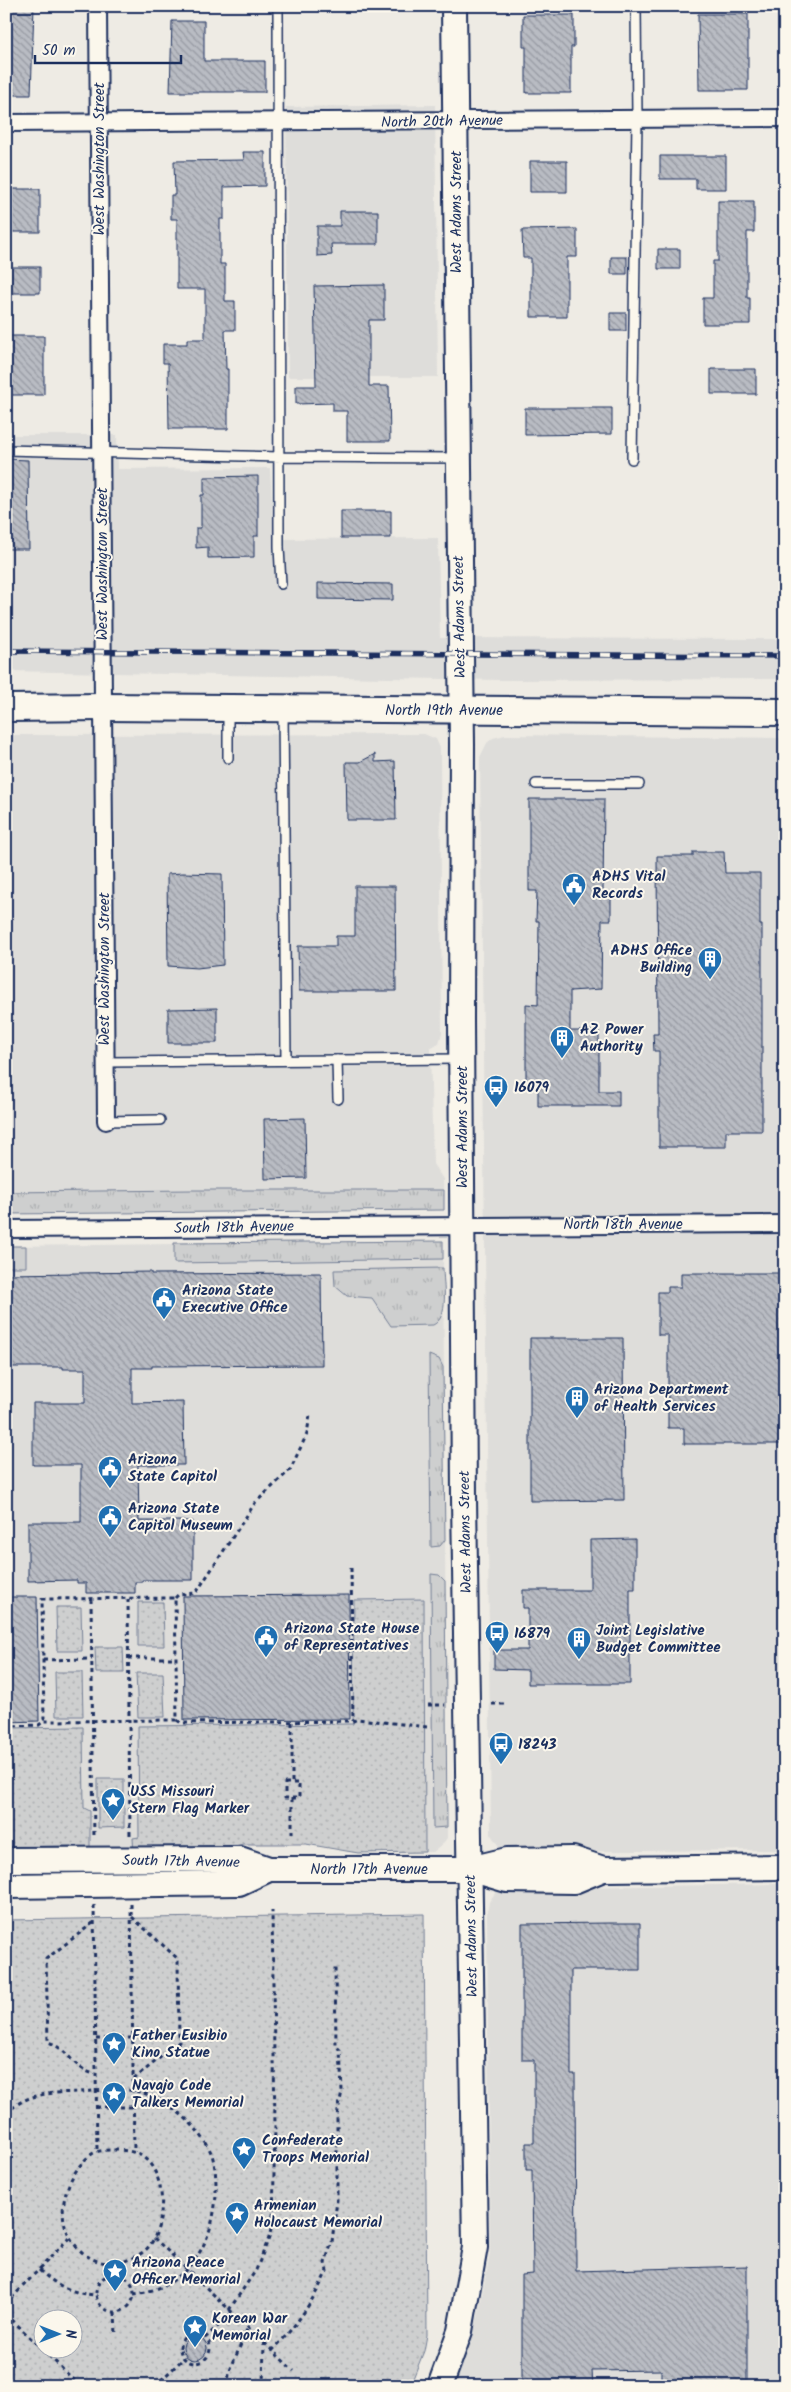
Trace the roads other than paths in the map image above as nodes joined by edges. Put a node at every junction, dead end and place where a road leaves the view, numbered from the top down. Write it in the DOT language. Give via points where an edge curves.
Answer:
graph roads {
  1 [pos="98,6"];
  2 [pos="278,6"];
  3 [pos="454,6"];
  4 [pos="636,6"];
  5 [pos="785,118"];
  6 [pos="637,119"];
  7 [pos="455,121"];
  8 [pos="280,122"];
  9 [pos="6,123"];
  10 [pos="99,124"];
  11 [pos="6,450"];
  12 [pos="102,452"];
  13 [pos="281,457"];
  14 [pos="458,458"];
  15 [pos="632,459"];
  16 [pos="281,584"];
  17 [pos="103,707"];
  18 [pos="6,708"];
  19 [pos="228,708"];
  20 [pos="283,708"];
  21 [pos="461,710"];
  22 [pos="785,712"];
  23 [pos="228,758"];
  24 [pos="536,784"];
  25 [pos="639,784"];
  26 [pos="461,1059"];
  27 [pos="286,1060"];
  28 [pos="338,1060"];
  29 [pos="105,1062"];
  30 [pos="338,1099"];
  31 [pos="160,1120"];
  32 [pos="106,1121"];
  33 [pos="785,1224"];
  34 [pos="462,1225"];
  35 [pos="6,1229"];
  36 [pos="6,1860"];
  37 [pos="785,1867"];
  38 [pos="269,1869"];
  39 [pos="470,1869"];
  40 [pos="6,1886"];
  41 [pos="440,2386"];
  1 -- 10 [label="street, West Washington Street"];
  2 -- 8 [label="lane"];
  3 -- 7 [label="main road, West Adams Street"];
  4 -- 6 [label="lane"];
  5 -- 6 [label="street, North 20th Avenue"];
  6 -- 7 [label="street, North 20th Avenue"];
  6 -- 15 [label="lane"];
  7 -- 8 [label="street, North 20th Avenue"];
  7 -- 14 [label="main road, West Adams Street"];
  8 -- 10 [label="street, North 20th Avenue"];
  8 -- 13 [label="lane"];
  9 -- 10 [label="street, North 20th Avenue"];
  10 -- 12 [label="street, West Washington Street"];
  11 -- 12 [label="lane"];
  12 -- 13 [label="lane"];
  12 -- 17 [label="street, West Washington Street"];
  13 -- 14 [label="lane"];
  13 -- 16 [label="lane"];
  14 -- 21 [label="main road, West Adams Street"];
  17 -- 18 [label="main road, North 19th Avenue"];
  17 -- 19 [label="main road, North 19th Avenue"];
  17 -- 29 [label="street, West Washington Street"];
  19 -- 20 [label="main road, North 19th Avenue"];
  19 -- 23 [label="lane"];
  20 -- 21 [label="main road, North 19th Avenue"];
  20 -- 27 [label="lane"];
  21 -- 22 [label="main road, North 19th Avenue"];
  21 -- 26 [label="main road, West Adams Street"];
  24 -- 25 [label="lane"];
  26 -- 28 [label="lane"];
  26 -- 34 [label="main road, West Adams Street"];
  27 -- 28 [label="lane"];
  27 -- 29 [label="lane"];
  28 -- 30 [label="lane"];
  29 -- 32 [label="street, West Washington Street"];
  31 -- 32 [label="lane"];
  33 -- 34 [label="street, North 18th Avenue"];
  34 -- 35 [label="street, South 18th Avenue"];
  34 -- 39 [label="main road, West Adams Street"];
  36 -- 38 [label="main road, South 17th Avenue" via="240,1859"];
  37 -- 39 [label="main road, North 17th Avenue" via="603,1869 574,1881 507,1880"];
  38 -- 39 [label="main road, North 17th Avenue"];
  38 -- 40 [label="main road, South 17th Avenue" via="239,1883"];
  39 -- 41 [label="main road, West Adams Street" via="475,2247 460,2331"];
}
